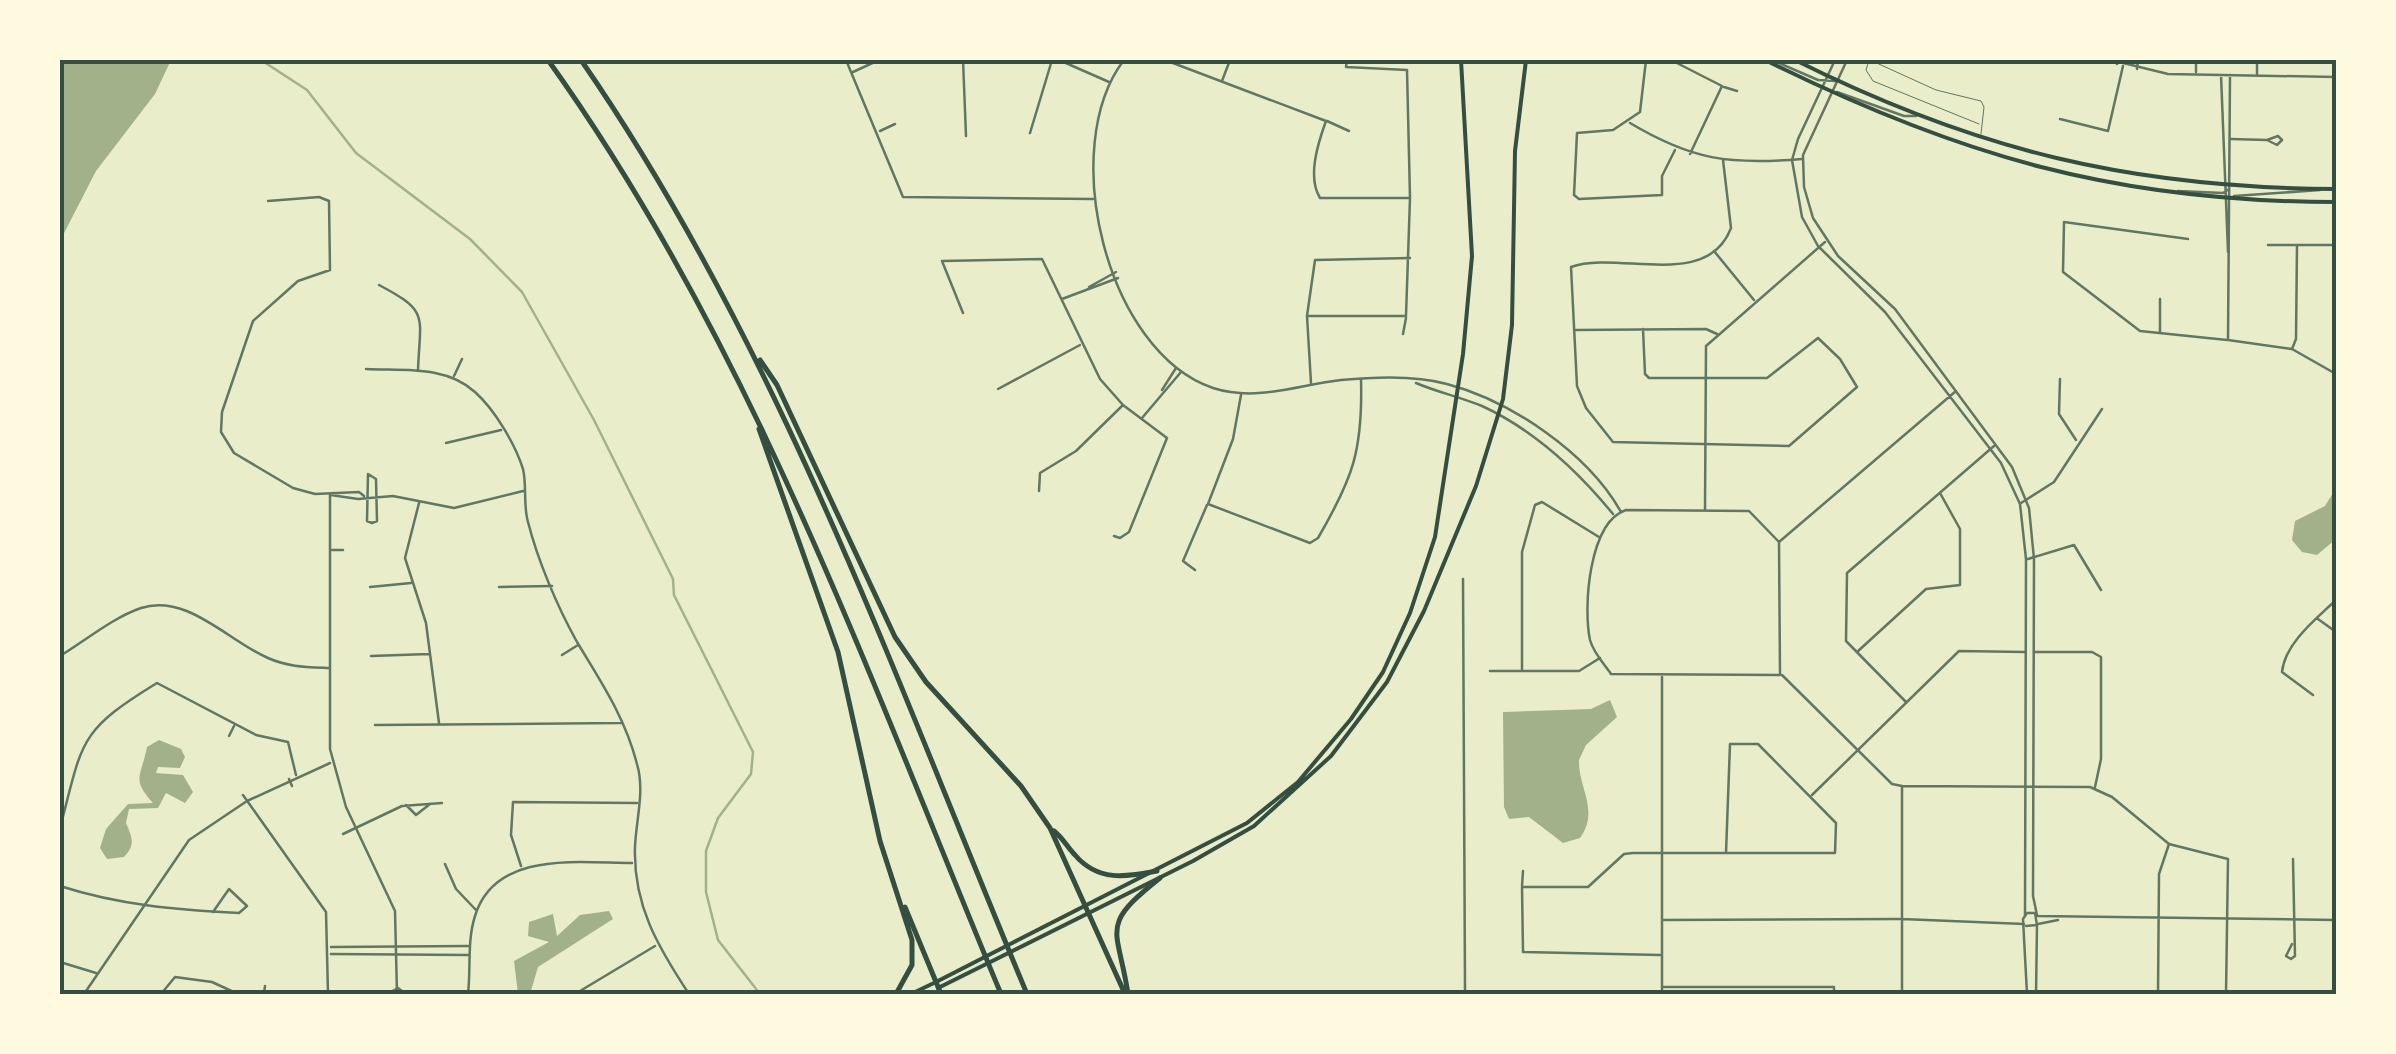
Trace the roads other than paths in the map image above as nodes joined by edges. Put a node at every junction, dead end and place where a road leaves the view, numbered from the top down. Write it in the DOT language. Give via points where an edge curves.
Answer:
graph roads {
  1 [pos="548,60"];
  2 [pos="581,60"];
  3 [pos="846,60"];
  4 [pos="879,60"];
  5 [pos="962,60"];
  6 [pos="1052,60"];
  7 [pos="1059,60"];
  8 [pos="1124,60"];
  9 [pos="1165,60"];
  10 [pos="1230,60"];
  11 [pos="1347,60"];
  12 [pos="1461,60"];
  13 [pos="1526,60"];
  14 [pos="1646,60"];
  15 [pos="1670,60"];
  16 [pos="1768,60"];
  17 [pos="1796,60"];
  18 [pos="1836,60"];
  19 [pos="1847,60"];
  20 [pos="1870,60"];
  21 [pos="2111,60"];
  22 [pos="2138,60"];
  23 [pos="2196,60"];
  24 [pos="2257,60"];
  25 [pos="2120,64"];
  26 [pos="2136,69"];
  27 [pos="852,72"];
  28 [pos="2196,74"];
  29 [pos="2220,75"];
  30 [pos="2230,75"];
  31 [pos="2257,76"];
  32 [pos="2336,77"];
  33 [pos="1826,78"];
  34 [pos="1836,80"];
  35 [pos="1110,82"];
  36 [pos="1222,82"];
  37 [pos="1722,86"];
  38 [pos="1821,88"];
  39 [pos="1738,91"];
  40 [pos="1830,91"];
  41 [pos="1916,116"];
  42 [pos="2060,119"];
  43 [pos="1326,121"];
  44 [pos="1630,122"];
  45 [pos="895,124"];
  46 [pos="1982,126"];
  47 [pos="1349,131"];
  48 [pos="879,132"];
  49 [pos="1030,133"];
  50 [pos="966,136"];
  51 [pos="1979,139"];
  52 [pos="2230,139"];
  53 [pos="2224,140"];
  54 [pos="2267,140"];
  55 [pos="1675,150"];
  56 [pos="1975,151"];
  57 [pos="1690,155"];
  58 [pos="1804,159"];
  59 [pos="1723,160"];
  60 [pos="1792,160"];
  61 [pos="2323,189"];
  62 [pos="2336,189"];
  63 [pos="2225,191"];
  64 [pos="1410,198"];
  65 [pos="2231,198"];
  66 [pos="1094,199"];
  67 [pos="268,201"];
  68 [pos="2336,202"];
  69 [pos="2188,239"];
  70 [pos="1826,241"];
  71 [pos="2268,244"];
  72 [pos="2298,245"];
  73 [pos="2336,245"];
  74 [pos="1818,246"];
  75 [pos="1713,250"];
  76 [pos="2229,253"];
  77 [pos="1410,258"];
  78 [pos="1116,272"];
  79 [pos="1118,278"];
  80 [pos="379,285"];
  81 [pos="1088,288"];
  82 [pos="2095,288"];
  83 [pos="2091,294"];
  84 [pos="2160,299"];
  85 [pos="1060,300"];
  86 [pos="1754,300"];
  87 [pos="964,313"];
  88 [pos="1307,316"];
  89 [pos="1406,316"];
  90 [pos="1575,330"];
  91 [pos="1643,330"];
  92 [pos="1404,334"];
  93 [pos="1717,334"];
  94 [pos="2160,334"];
  95 [pos="2228,340"];
  96 [pos="750,345"];
  97 [pos="1080,345"];
  98 [pos="2292,349"];
  99 [pos="462,359"];
  100 [pos="1176,368"];
  101 [pos="366,369"];
  102 [pos="418,370"];
  103 [pos="1181,372"];
  104 [pos="2336,374"];
  105 [pos="454,378"];
  106 [pos="1704,378"];
  107 [pos="1360,379"];
  108 [pos="2060,379"];
  109 [pos="1414,382"];
  110 [pos="1312,384"];
  111 [pos="1459,388"];
  112 [pos="998,389"];
  113 [pos="1957,390"];
  114 [pos="1162,392"];
  115 [pos="1241,394"];
  116 [pos="1950,396"];
  117 [pos="1457,397"];
  118 [pos="1124,405"];
  119 [pos="1502,406"];
  120 [pos="752,407"];
  121 [pos="2102,409"];
  122 [pos="1499,414"];
  123 [pos="1141,419"];
  124 [pos="502,430"];
  125 [pos="2077,441"];
  126 [pos="446,443"];
  127 [pos="1996,445"];
  128 [pos="1706,446"];
  129 [pos="1989,450"];
  130 [pos="524,490"];
  131 [pos="1039,491"];
  132 [pos="1940,493"];
  133 [pos="330,494"];
  134 [pos="365,496"];
  135 [pos="376,496"];
  136 [pos="2026,500"];
  137 [pos="419,503"];
  138 [pos="1208,504"];
  139 [pos="2020,504"];
  140 [pos="1705,510"];
  141 [pos="1621,512"];
  142 [pos="1614,515"];
  143 [pos="1114,536"];
  144 [pos="1600,537"];
  145 [pos="1780,542"];
  146 [pos="330,550"];
  147 [pos="343,550"];
  148 [pos="2026,559"];
  149 [pos="2034,559"];
  150 [pos="1196,570"];
  151 [pos="1464,579"];
  152 [pos="412,583"];
  153 [pos="552,586"];
  154 [pos="370,587"];
  155 [pos="499,587"];
  156 [pos="2101,590"];
  157 [pos="2336,600"];
  158 [pos="2316,618"];
  159 [pos="2336,632"];
  160 [pos="579,645"];
  161 [pos="1856,652"];
  162 [pos="2026,652"];
  163 [pos="2034,652"];
  164 [pos="431,654"];
  165 [pos="562,655"];
  166 [pos="60,656"];
  167 [pos="371,656"];
  168 [pos="1600,658"];
  169 [pos="328,668"];
  170 [pos="1490,670"];
  171 [pos="1522,671"];
  172 [pos="1780,675"];
  173 [pos="1662,676"];
  174 [pos="2313,695"];
  175 [pos="1906,702"];
  176 [pos="622,723"];
  177 [pos="439,724"];
  178 [pos="235,725"];
  179 [pos="375,725"];
  180 [pos="228,736"];
  181 [pos="293,737"];
  182 [pos="288,742"];
  183 [pos="1858,750"];
  184 [pos="332,762"];
  185 [pos="296,776"];
  186 [pos="289,779"];
  187 [pos="1795,781"];
  188 [pos="292,786"];
  189 [pos="1902,786"];
  190 [pos="2026,786"];
  191 [pos="2033,786"];
  192 [pos="1788,787"];
  193 [pos="2095,789"];
  194 [pos="243,794"];
  195 [pos="1811,796"];
  196 [pos="248,801"];
  197 [pos="431,803"];
  198 [pos="442,804"];
  199 [pos="639,804"];
  200 [pos="406,805"];
  201 [pos="60,828"];
  202 [pos="356,828"];
  203 [pos="1050,828"];
  204 [pos="343,834"];
  205 [pos="2169,844"];
  206 [pos="1660,852"];
  207 [pos="1726,853"];
  208 [pos="2293,859"];
  209 [pos="635,863"];
  210 [pos="445,864"];
  211 [pos="522,869"];
  212 [pos="890,872"];
  213 [pos="1523,872"];
  214 [pos="1158,874"];
  215 [pos="60,886"];
  216 [pos="1522,887"];
  217 [pos="144,906"];
  218 [pos="1089,910"];
  219 [pos="476,911"];
  220 [pos="213,912"];
  221 [pos="2025,915"];
  222 [pos="2037,915"];
  223 [pos="1902,919"];
  224 [pos="2060,919"];
  225 [pos="2228,919"];
  226 [pos="1661,920"];
  227 [pos="2007,920"];
  228 [pos="2158,920"];
  229 [pos="2292,920"];
  230 [pos="2336,920"];
  231 [pos="2024,924"];
  232 [pos="2038,924"];
  233 [pos="2292,944"];
  234 [pos="657,945"];
  235 [pos="399,946"];
  236 [pos="470,946"];
  237 [pos="330,947"];
  238 [pos="329,954"];
  239 [pos="399,954"];
  240 [pos="470,955"];
  241 [pos="1660,955"];
  242 [pos="60,962"];
  243 [pos="98,974"];
  244 [pos="265,986"];
  245 [pos="1730,986"];
  246 [pos="1660,987"];
  247 [pos="1766,987"];
  248 [pos="938,988"];
  249 [pos="398,991"];
  250 [pos="84,994"];
  251 [pos="161,994"];
  252 [pos="238,994"];
  253 [pos="264,994"];
  254 [pos="328,994"];
  255 [pos="387,994"];
  256 [pos="406,994"];
  257 [pos="468,994"];
  258 [pos="575,994"];
  259 [pos="689,994"];
  260 [pos="896,994"];
  261 [pos="911,994"];
  262 [pos="928,994"];
  263 [pos="1001,994"];
  264 [pos="1027,994"];
  265 [pos="1126,994"];
  266 [pos="1465,994"];
  267 [pos="1662,994"];
  268 [pos="1736,994"];
  269 [pos="1759,994"];
  270 [pos="1834,994"];
  271 [pos="1902,994"];
  272 [pos="2027,994"];
  273 [pos="2036,994"];
  274 [pos="2158,994"];
  275 [pos="2226,994"];
  1 -- 120 [label="highway" via="661,234"];
  2 -- 96 [label="highway" via="691,235"];
  3 -- 27 [label="street"];
  4 -- 27 [label="street"];
  5 -- 50 [label="street"];
  6 -- 49 [label="street"];
  7 -- 35 [label="street"];
  8 -- 35 [label="street"];
  9 -- 36 [label="street"];
  10 -- 36 [label="street"];
  11 -- 64 [label="street" via="1346,67 1408,70"];
  12 -- 111 [label="main road" via="1472,256"];
  13 -- 119 [label="main road" via="1514,151 1512,324"];
  14 -- 44 [label="street" via="1640,112"];
  15 -- 37 [label="street"];
  16 -- 33 [label="street"];
  16 -- 38 [label="main road"];
  17 -- 33 [label="main road"];
  18 -- 33 [label="street"];
  19 -- 34 [label="street"];
  20 -- 46 [label="lane" via="1866,71 1873,81"];
  20 -- 46 [label="lane" via="1960,99 1980,101"];
  21 -- 25 [label="street"];
  22 -- 26 [label="street"];
  23 -- 28 [label="street"];
  24 -- 31 [label="street"];
  25 -- 26 [label="street"];
  25 -- 42 [label="street" via="2108,131"];
  26 -- 28 [label="street"];
  27 -- 48 [label="street"];
  28 -- 29 [label="street"];
  29 -- 30 [label="street"];
  29 -- 53 [label="street"];
  30 -- 31 [label="street"];
  30 -- 52 [label="street"];
  31 -- 32 [label="street"];
  33 -- 34 [label="main road"];
  33 -- 38 [label="street"];
  34 -- 40 [label="street"];
  34 -- 41 [label="main road"];
  35 -- 66 [label="street" via="1096,122"];
  36 -- 43 [label="street"];
  37 -- 39 [label="street"];
  37 -- 57 [label="street"];
  38 -- 40 [label="main road"];
  38 -- 60 [label="street"];
  40 -- 41 [label="street"];
  40 -- 56 [label="main road"];
  40 -- 58 [label="street"];
  41 -- 51 [label="main road"];
  43 -- 47 [label="street"];
  43 -- 64 [label="street" via="1315,156 1318,196"];
  44 -- 55 [label="street"];
  44 -- 55 [label="street" via="1578,133 1579,199 1662,195 1662,176"];
  45 -- 48 [label="street"];
  46 -- 51 [label="lane"];
  48 -- 66 [label="street" via="903,197"];
  51 -- 56 [label="lane"];
  51 -- 63 [label="main road" via="2073,164"];
  52 -- 53 [label="street"];
  52 -- 54 [label="street"];
  52 -- 63 [label="street"];
  53 -- 63 [label="street"];
  55 -- 57 [label="street"];
  56 -- 63 [label="main road" via="2142,190"];
  57 -- 59 [label="street"];
  58 -- 60 [label="street"];
  58 -- 70 [label="street" via="1808,203"];
  59 -- 60 [label="street"];
  59 -- 75 [label="street" via="1730,228"];
  60 -- 74 [label="street" via="1798,204"];
  61 -- 62 [label="main road"];
  61 -- 63 [label="main road"];
  61 -- 65 [label="street"];
  63 -- 65 [label="main road"];
  63 -- 65 [label="street"];
  63 -- 76 [label="street"];
  64 -- 77 [label="street"];
  65 -- 68 [label="main road"];
  65 -- 76 [label="street"];
  66 -- 78 [label="street"];
  67 -- 133 [label="street" via="326,200 332,223 328,274 298,282 253,321 220,420 223,440 293,488"];
  69 -- 83 [label="street" via="2064,222 2063,272"];
  70 -- 74 [label="street"];
  70 -- 113 [label="street" via="1881,292"];
  71 -- 72 [label="street"];
  72 -- 73 [label="street"];
  72 -- 98 [label="street"];
  74 -- 86 [label="street"];
  74 -- 116 [label="street" via="1885,312"];
  75 -- 86 [label="street"];
  75 -- 90 [label="street" via="1694,263 1576,264"];
  76 -- 95 [label="street"];
  77 -- 88 [label="street" via="1316,259"];
  77 -- 89 [label="street"];
  78 -- 79 [label="street"];
  78 -- 81 [label="street"];
  79 -- 81 [label="street"];
  79 -- 100 [label="street" via="1144,334"];
  80 -- 102 [label="street" via="417,311"];
  81 -- 85 [label="street"];
  82 -- 83 [label="street"];
  83 -- 94 [label="street" via="2125,323"];
  84 -- 94 [label="street"];
  85 -- 87 [label="street" via="1042,259 945,259 940,266"];
  85 -- 97 [label="street"];
  86 -- 93 [label="street"];
  88 -- 89 [label="street"];
  88 -- 110 [label="street"];
  89 -- 92 [label="street"];
  90 -- 91 [label="street"];
  90 -- 128 [label="street" via="1577,386 1612,441"];
  91 -- 93 [label="street"];
  91 -- 106 [label="street" via="1647,377"];
  93 -- 106 [label="street" via="1706,346"];
  94 -- 95 [label="street"];
  95 -- 98 [label="street"];
  96 -- 203 [label="highway" via="778,386 896,637"];
  96 -- 264 [label="highway"];
  97 -- 112 [label="street"];
  97 -- 118 [label="street"];
  98 -- 104 [label="street"];
  99 -- 105 [label="street"];
  100 -- 103 [label="street"];
  100 -- 114 [label="street"];
  101 -- 102 [label="street"];
  102 -- 105 [label="street"];
  103 -- 114 [label="street"];
  103 -- 115 [label="street"];
  105 -- 124 [label="street" via="476,393"];
  106 -- 128 [label="street"];
  106 -- 128 [label="street" via="1767,378 1818,338 1857,382 1791,446"];
  107 -- 109 [label="street"];
  107 -- 110 [label="street"];
  107 -- 138 [label="street" via="1358,457 1316,540 1305,542"];
  108 -- 125 [label="street" via="2059,414"];
  109 -- 111 [label="street"];
  109 -- 117 [label="street"];
  110 -- 115 [label="street"];
  111 -- 117 [label="main road"];
  111 -- 119 [label="street"];
  113 -- 116 [label="street"];
  113 -- 127 [label="street"];
  114 -- 123 [label="street"];
  115 -- 138 [label="street" via="1234,439"];
  116 -- 129 [label="street"];
  116 -- 145 [label="street"];
  117 -- 122 [label="street"];
  117 -- 214 [label="main road" via="1430,556 1374,687 1324,752 1270,806"];
  118 -- 123 [label="street"];
  118 -- 131 [label="street" via="1076,451 1040,473"];
  119 -- 122 [label="main road"];
  119 -- 141 [label="street" via="1556,442"];
  120 -- 212 [label="highway" via="838,652"];
  120 -- 263 [label="highway"];
  121 -- 125 [label="street"];
  122 -- 142 [label="street" via="1545,444"];
  122 -- 214 [label="main road" via="1424,611 1362,718 1278,808 1227,843"];
  123 -- 143 [label="street" via="1168,443 1129,532"];
  124 -- 126 [label="street"];
  124 -- 130 [label="street" via="523,471"];
  125 -- 136 [label="street" via="2054,482"];
  127 -- 129 [label="street"];
  127 -- 136 [label="street"];
  128 -- 140 [label="street"];
  129 -- 132 [label="street"];
  129 -- 139 [label="street"];
  130 -- 137 [label="street" via="454,508"];
  130 -- 153 [label="street" via="528,526"];
  132 -- 161 [label="street" via="1847,573 1846,641"];
  132 -- 161 [label="street" via="1960,529 1960,585 1926,589"];
  133 -- 134 [label="street"];
  133 -- 146 [label="street"];
  134 -- 135 [label="street"];
  134 -- 135 [label="street" via="368,474 376,479"];
  134 -- 135 [label="street" via="372,523"];
  135 -- 137 [label="street"];
  136 -- 139 [label="street"];
  136 -- 149 [label="street"];
  137 -- 152 [label="street" via="405,558"];
  138 -- 150 [label="street" via="1182,561"];
  139 -- 148 [label="street"];
  140 -- 141 [label="street"];
  140 -- 145 [label="street" via="1754,513"];
  141 -- 142 [label="street"];
  142 -- 144 [label="street"];
  144 -- 168 [label="street" via="1590,577 1590,639"];
  144 -- 171 [label="street" via="1535,504 1522,552"];
  145 -- 172 [label="street"];
  146 -- 147 [label="street"];
  146 -- 169 [label="street"];
  148 -- 149 [label="street"];
  148 -- 162 [label="street"];
  149 -- 156 [label="street" via="2076,546"];
  149 -- 163 [label="street"];
  151 -- 266 [label="street"];
  152 -- 154 [label="street"];
  152 -- 164 [label="street"];
  153 -- 155 [label="street"];
  153 -- 160 [label="street"];
  157 -- 158 [label="street"];
  158 -- 159 [label="street"];
  158 -- 174 [label="street" via="2282,668"];
  160 -- 165 [label="street"];
  160 -- 176 [label="street"];
  161 -- 175 [label="street"];
  162 -- 163 [label="street"];
  162 -- 175 [label="street" via="1959,651"];
  162 -- 190 [label="street"];
  163 -- 191 [label="street"];
  163 -- 193 [label="street" via="2101,657"];
  164 -- 167 [label="street"];
  164 -- 177 [label="street"];
  166 -- 169 [label="street" via="132,612 169,606 277,662"];
  168 -- 171 [label="street" via="1579,671"];
  168 -- 173 [label="street" via="1614,675"];
  169 -- 184 [label="street"];
  170 -- 171 [label="street"];
  172 -- 173 [label="street"];
  172 -- 183 [label="street"];
  173 -- 206 [label="street"];
  175 -- 183 [label="street"];
  176 -- 177 [label="street"];
  176 -- 199 [label="street" via="638,768"];
  177 -- 179 [label="street"];
  178 -- 180 [label="street"];
  178 -- 182 [label="street"];
  178 -- 201 [label="street" via="157,683 88,735"];
  181 -- 182 [label="street"];
  182 -- 185 [label="street"];
  183 -- 189 [label="street"];
  183 -- 195 [label="street"];
  184 -- 185 [label="street"];
  184 -- 202 [label="street"];
  185 -- 186 [label="street"];
  186 -- 188 [label="street"];
  186 -- 196 [label="street"];
  187 -- 192 [label="street"];
  187 -- 195 [label="street"];
  187 -- 207 [label="street" via="1758,744 1730,744"];
  189 -- 190 [label="street"];
  189 -- 223 [label="street"];
  190 -- 191 [label="street"];
  190 -- 221 [label="street"];
  191 -- 193 [label="street"];
  191 -- 222 [label="street"];
  193 -- 205 [label="street"];
  194 -- 196 [label="street"];
  195 -- 207 [label="street" via="1836,824 1835,853"];
  196 -- 217 [label="street" via="189,840"];
  196 -- 237 [label="street" via="321,902"];
  197 -- 198 [label="street"];
  197 -- 200 [label="street"];
  197 -- 200 [label="street" via="416,815"];
  199 -- 209 [label="street"];
  199 -- 211 [label="street" via="513,802 511,835"];
  200 -- 202 [label="street"];
  202 -- 204 [label="street"];
  202 -- 235 [label="street" via="393,902"];
  203 -- 214 [label="highway" via="1102,875"];
  203 -- 218 [label="highway"];
  205 -- 225 [label="street" via="2228,859"];
  205 -- 228 [label="street" via="2160,869"];
  206 -- 207 [label="street"];
  206 -- 216 [label="street" via="1624,854 1586,887"];
  206 -- 226 [label="street"];
  208 -- 229 [label="street"];
  209 -- 211 [label="street"];
  209 -- 234 [label="street"];
  210 -- 219 [label="street" via="456,890"];
  211 -- 219 [label="street" via="494,886"];
  212 -- 248 [label="highway"];
  212 -- 260 [label="highway" via="913,952"];
  213 -- 216 [label="street"];
  214 -- 218 [label="main road"];
  214 -- 265 [label="highway" via="1119,917 1115,941"];
  215 -- 217 [label="street"];
  216 -- 241 [label="street" via="1523,952"];
  217 -- 220 [label="street"];
  217 -- 243 [label="street"];
  218 -- 248 [label="main road"];
  218 -- 248 [label="main road" via="966,966"];
  218 -- 265 [label="highway"];
  219 -- 236 [label="street"];
  220 -- 220 [label="street" via="243,913 247,906 229,889"];
  221 -- 222 [label="street"];
  221 -- 227 [label="street"];
  221 -- 231 [label="street"];
  222 -- 224 [label="street"];
  222 -- 232 [label="street"];
  223 -- 226 [label="street"];
  223 -- 227 [label="street"];
  223 -- 271 [label="street"];
  224 -- 228 [label="street"];
  224 -- 232 [label="street"];
  225 -- 228 [label="street"];
  225 -- 229 [label="street"];
  225 -- 275 [label="street"];
  226 -- 241 [label="street"];
  227 -- 231 [label="street"];
  228 -- 274 [label="street"];
  229 -- 230 [label="street"];
  229 -- 233 [label="street"];
  231 -- 232 [label="street"];
  231 -- 272 [label="street"];
  232 -- 273 [label="street"];
  234 -- 258 [label="street"];
  234 -- 259 [label="street"];
  235 -- 236 [label="street"];
  235 -- 237 [label="street"];
  235 -- 239 [label="street"];
  236 -- 240 [label="street"];
  237 -- 238 [label="street"];
  238 -- 239 [label="street"];
  238 -- 254 [label="street"];
  239 -- 240 [label="street"];
  239 -- 249 [label="street"];
  240 -- 257 [label="street"];
  241 -- 246 [label="street"];
  242 -- 243 [label="street"];
  243 -- 250 [label="street"];
  244 -- 253 [label="street"];
  245 -- 246 [label="street"];
  245 -- 247 [label="street"];
  245 -- 268 [label="street"];
  246 -- 267 [label="street"];
  247 -- 269 [label="street"];
  247 -- 270 [label="street" via="1834,987"];
  248 -- 261 [label="main road"];
  248 -- 262 [label="main road"];
  249 -- 255 [label="street"];
  249 -- 256 [label="street"];
  251 -- 252 [label="street" via="179,977"];
}
